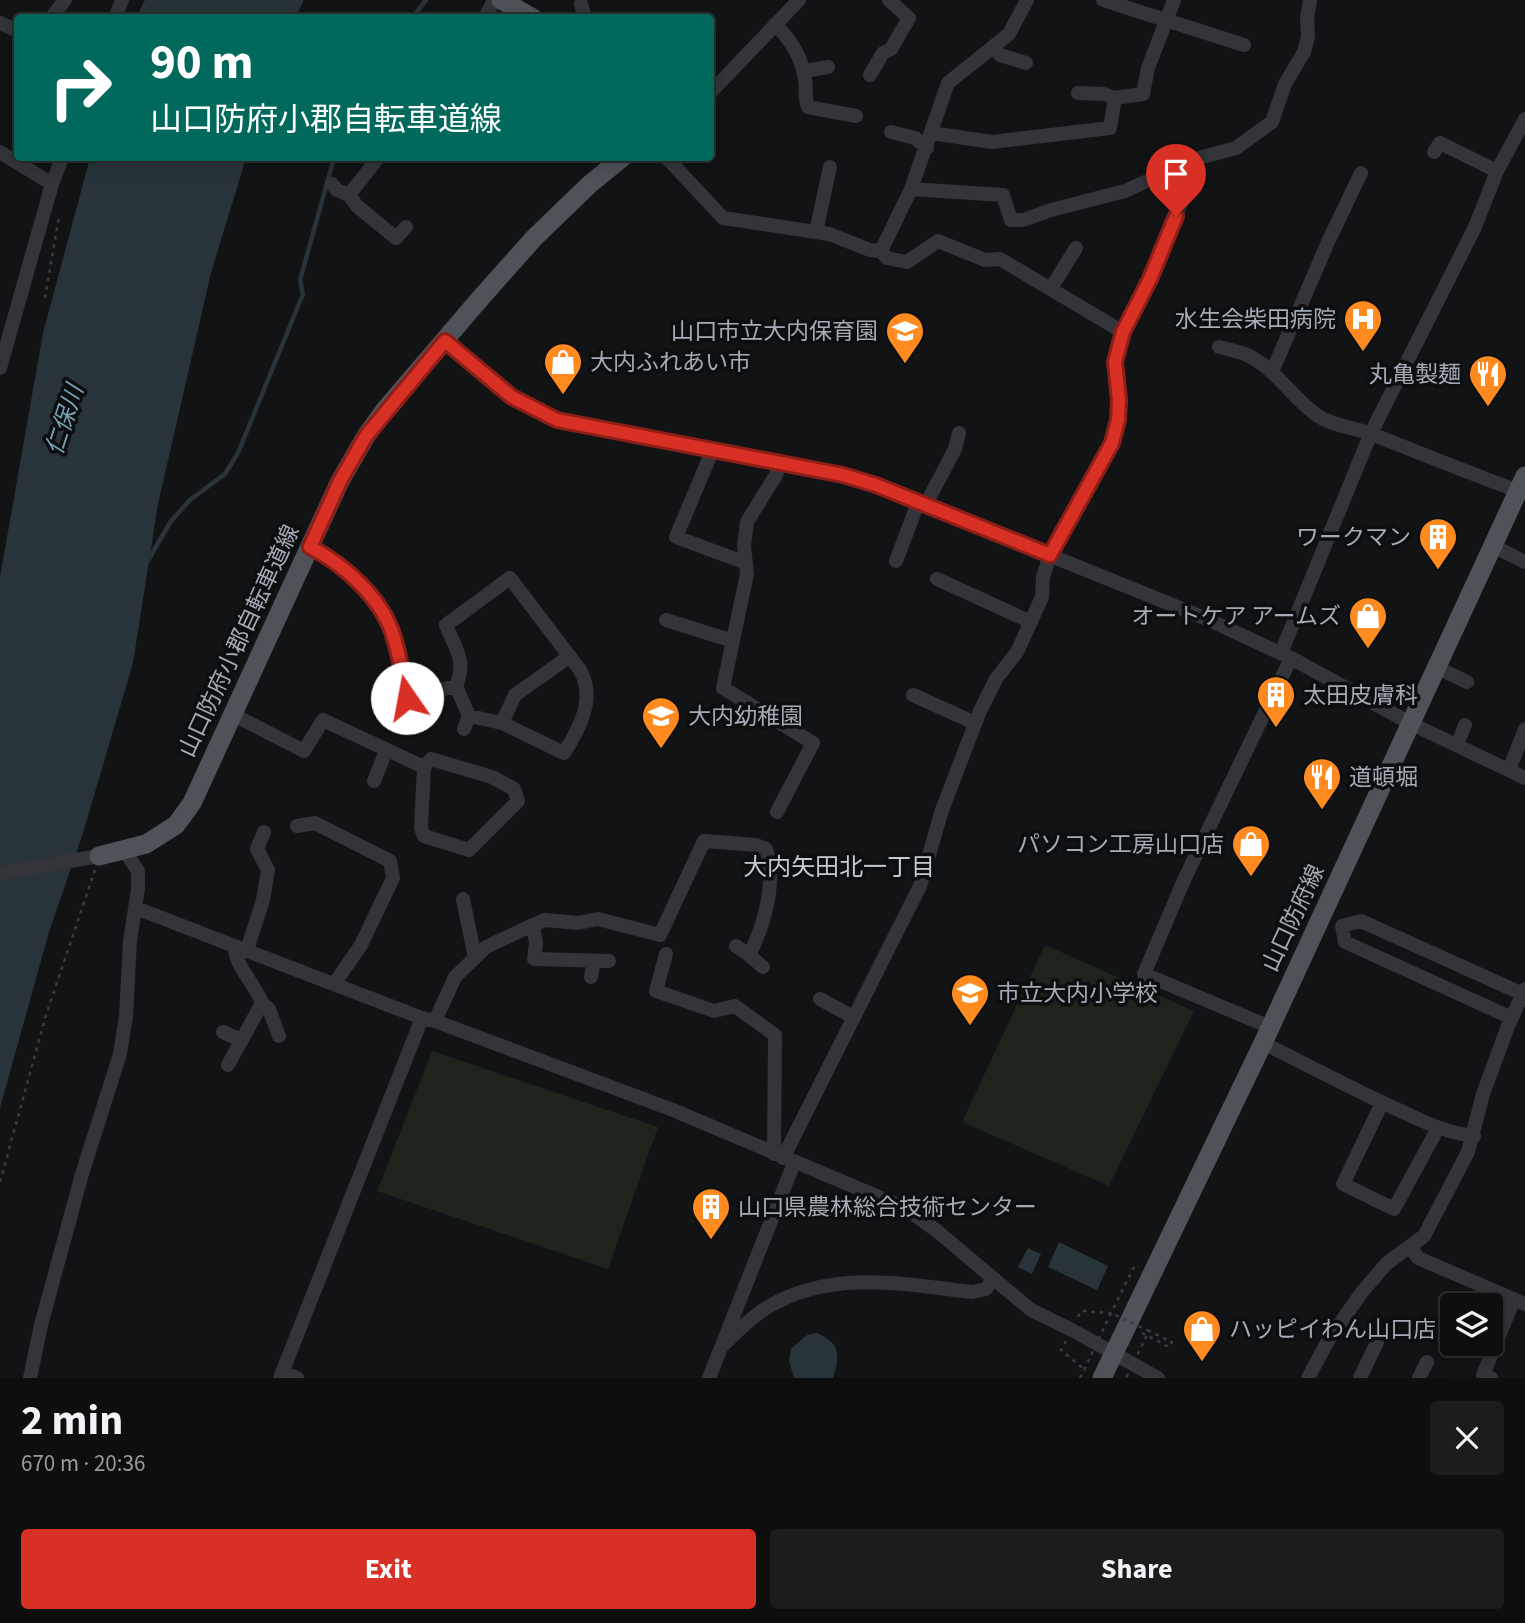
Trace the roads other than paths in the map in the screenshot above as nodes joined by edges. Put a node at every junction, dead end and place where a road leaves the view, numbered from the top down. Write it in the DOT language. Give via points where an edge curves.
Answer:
graph roads {
  1 [pos="65,0"];
  2 [pos="501,0"];
  3 [pos="889,0"];
  4 [pos="1027,0"];
  5 [pos="1103,0"];
  6 [pos="1174,0"];
  7 [pos="1310,0"];
  8 [pos="790,3"];
  9 [pos="54,14"];
  10 [pos="526,14"];
  11 [pos="1165,20"];
  12 [pos="775,24"];
  13 [pos="1244,45"];
  14 [pos="993,47"];
  15 [pos="1026,63"];
  16 [pos="828,67"];
  17 [pos="804,71"];
  18 [pos="870,75"];
  19 [pos="714,89"];
  20 [pos="1078,93"];
  21 [pos="1115,98"];
  22 [pos="856,116"];
  23 [pos="1525,120"];
  24 [pos="891,132"];
  25 [pos="931,133"];
  26 [pos="927,148"];
  27 [pos="1434,152"];
  28 [pos="1195,159"];
  29 [pos="15,161"];
  30 [pos="61,161"];
  31 [pos="377,161"];
  32 [pos="618,161"];
  33 [pos="670,161"];
  34 [pos="830,167"];
  35 [pos="1497,171"];
  36 [pos="1361,173"];
  37 [pos="52,184"];
  38 [pos="332,184"];
  39 [pos="911,189"];
  40 [pos="349,195"];
  41 [pos="816,232"];
  42 [pos="397,238"];
  43 [pos="1076,248"];
  44 [pos="881,251"];
  45 [pos="1051,288"];
  46 [pos="1123,332"];
  47 [pos="445,341"];
  48 [pos="1219,347"];
  49 [pos="0,368"];
  50 [pos="1272,372"];
  51 [pos="959,433"];
  52 [pos="1371,433"];
  53 [pos="713,449"];
  54 [pos="782,462"];
  55 [pos="1521,492"];
  56 [pos="922,504"];
  57 [pos="1493,546"];
  58 [pos="310,547"];
  59 [pos="1050,555"];
  60 [pos="896,561"];
  61 [pos="1525,562"];
  62 [pos="746,563"];
  63 [pos="937,579"];
  64 [pos="666,620"];
  65 [pos="1031,622"];
  66 [pos="733,641"];
  67 [pos="569,656"];
  68 [pos="1286,656"];
  69 [pos="1436,667"];
  70 [pos="1467,682"];
  71 [pos="456,686"];
  72 [pos="913,695"];
  73 [pos="232,714"];
  74 [pos="502,723"];
  75 [pos="975,723"];
  76 [pos="1410,723"];
  77 [pos="1465,725"];
  78 [pos="1525,729"];
  79 [pos="1457,745"];
  80 [pos="386,751"];
  81 [pos="424,767"];
  82 [pos="1509,770"];
  83 [pos="1525,778"];
  84 [pos="373,781"];
  85 [pos="777,812"];
  86 [pos="298,826"];
  87 [pos="264,832"];
  88 [pos="125,851"];
  89 [pos="96,856"];
  90 [pos="0,873"];
  91 [pos="463,899"];
  92 [pos="136,908"];
  93 [pos="533,925"];
  94 [pos="736,946"];
  95 [pos="241,948"];
  96 [pos="666,954"];
  97 [pos="748,955"];
  98 [pos="475,958"];
  99 [pos="763,967"];
  100 [pos="591,977"];
  101 [pos="334,984"];
  102 [pos="820,999"];
  103 [pos="262,1003"];
  104 [pos="1520,1003"];
  105 [pos="853,1017"];
  106 [pos="429,1020"];
  107 [pos="223,1032"];
  108 [pos="1267,1035"];
  109 [pos="279,1036"];
  110 [pos="241,1040"];
  111 [pos="228,1065"];
  112 [pos="1382,1103"];
  113 [pos="1438,1128"];
  114 [pos="1474,1136"];
  115 [pos="784,1158"];
  116 [pos="1411,1247"];
  117 [pos="993,1279"];
  118 [pos="1520,1301"];
  119 [pos="1379,1338"];
  120 [pos="723,1345"];
  121 [pos="1113,1353"];
  122 [pos="1427,1362"];
  123 [pos="1093,1374"];
  124 [pos="281,1375"];
  125 [pos="30,1378"];
  126 [pos="297,1378"];
  127 [pos="709,1378"];
  128 [pos="1158,1378"];
  129 [pos="1308,1378"];
  130 [pos="1360,1378"];
  131 [pos="1419,1378"];
  132 [pos="1491,1378"];
  1 -- 9 [label="street"];
  2 -- 10 [label="main road"];
  3 -- 18 [label="street" via="909,18 891,49 879,49"];
  4 -- 14 [label="street" via="1009,34"];
  5 -- 11 [label="street"];
  6 -- 11 [label="street"];
  7 -- 28 [label="street" via="1304,52 1285,84 1272,122 1236,148"];
  8 -- 12 [label="street"];
  11 -- 13 [label="street"];
  11 -- 21 [label="street" via="1147,68 1143,94"];
  12 -- 17 [label="street" via="786,34"];
  12 -- 19 [label="street"];
  14 -- 15 [label="street" via="1000,55"];
  14 -- 25 [label="street" via="948,83"];
  16 -- 17 [label="street"];
  17 -- 22 [label="street" via="808,107"];
  20 -- 21 [label="street"];
  21 -- 25 [label="street" via="1110,128 992,142"];
  23 -- 35 [label="street"];
  24 -- 26 [label="street" via="915,138"];
  25 -- 26 [label="street"];
  26 -- 39 [label="street"];
  27 -- 35 [label="street" via="1440,143"];
  28 -- 39 [label="street" via="1125,191 1023,220 1010,220 1003,195"];
  28 -- 46 [label="street" via="1159,258"];
  29 -- 37 [label="street"];
  30 -- 37 [label="street"];
  31 -- 40 [label="street"];
  32 -- 47 [label="main road, 山口防府小郡自転車道線" via="534,238"];
  33 -- 41 [label="street" via="723,218"];
  34 -- 41 [label="street"];
  35 -- 52 [label="street" via="1475,226"];
  36 -- 50 [label="street"];
  37 -- 49 [label="street"];
  38 -- 40 [label="street"];
  39 -- 44 [label="street"];
  40 -- 42 [label="street"];
  41 -- 44 [label="street"];
  43 -- 45 [label="street"];
  44 -- 45 [label="street" via="887,258 907,262 938,242 985,260 1000,259"];
  45 -- 46 [label="street"];
  46 -- 59 [label="street" via="1115,362 1119,400 1112,443"];
  47 -- 53 [label="street" via="512,397 544,415"];
  47 -- 58 [label="main road, 山口防府小郡自転車道線" via="366,436"];
  48 -- 50 [label="street" via="1246,354"];
  50 -- 52 [label="street" via="1319,416"];
  51 -- 56 [label="street" via="955,449"];
  52 -- 55 [label="street"];
  52 -- 68 [label="street"];
  53 -- 54 [label="street"];
  53 -- 62 [label="street" via="676,537"];
  54 -- 56 [label="street" via="843,475"];
  54 -- 62 [label="street" via="747,522"];
  55 -- 57 [label="main road, 山口防府線"];
  56 -- 59 [label="street"];
  56 -- 60 [label="street"];
  57 -- 61 [label="street"];
  57 -- 69 [label="main road, 山口防府線"];
  58 -- 71 [label="street" via="374,597 394,635 407,698"];
  58 -- 73 [label="main road, 山口防府小郡自転車道線"];
  59 -- 65 [label="street" via="1042,597"];
  59 -- 68 [label="street"];
  62 -- 66 [label="street"];
  63 -- 65 [label="street"];
  64 -- 66 [label="street"];
  65 -- 75 [label="street"];
  66 -- 85 [label="street" via="723,688 813,743"];
  67 -- 71 [label="street" via="510,578 446,625 462,671"];
  67 -- 74 [label="street" via="515,695"];
  67 -- 74 [label="street" via="589,694 564,753"];
  68 -- 76 [label="street"];
  68 -- 108 [label="street" via="1144,974"];
  69 -- 70 [label="street"];
  69 -- 76 [label="main road, 山口防府線"];
  71 -- 74 [label="street" via="467,722"];
  72 -- 75 [label="street"];
  73 -- 80 [label="street" via="304,751 323,720"];
  73 -- 88 [label="main road, 山口防府小郡自転車道線" via="192,803 176,825"];
  75 -- 105 [label="street" via="920,886"];
  76 -- 79 [label="street"];
  76 -- 108 [label="main road, 山口防府線"];
  77 -- 79 [label="street"];
  78 -- 82 [label="street"];
  79 -- 82 [label="street"];
  80 -- 81 [label="street"];
  80 -- 84 [label="street"];
  81 -- 81 [label="street" via="421,828 425,836 469,850 518,801 514,789 492,777 431,759"];
  82 -- 83 [label="street"];
  86 -- 101 [label="street" via="315,823 390,860 394,878 361,945"];
  87 -- 95 [label="street" via="257,849 268,870 263,900"];
  88 -- 89 [label="main road, 山口防府小郡自転車道線"];
  88 -- 92 [label="street" via="138,870"];
  89 -- 90 [label="street"];
  91 -- 98 [label="street"];
  92 -- 95 [label="street"];
  92 -- 125 [label="street" via="120,1054 82,1174"];
  93 -- 97 [label="street" via="545,920 578,923 598,919 660,935 704,841 756,845 765,849 771,864 766,904"];
  93 -- 98 [label="street" via="486,947"];
  93 -- 100 [label="street" via="534,959 601,961"];
  94 -- 97 [label="street"];
  95 -- 101 [label="street"];
  95 -- 103 [label="street" via="235,955"];
  96 -- 115 [label="street" via="656,991 714,1010 735,1006 775,1035"];
  97 -- 99 [label="street"];
  98 -- 106 [label="street" via="455,977"];
  101 -- 106 [label="street"];
  102 -- 105 [label="street"];
  103 -- 109 [label="street"];
  103 -- 110 [label="street"];
  104 -- 104 [label="street" via="1345,942 1342,926 1361,921"];
  104 -- 114 [label="street" via="1483,1094"];
  105 -- 115 [label="street"];
  106 -- 115 [label="street" via="673,1110"];
  106 -- 124 [label="street"];
  107 -- 110 [label="street"];
  108 -- 112 [label="street"];
  108 -- 121 [label="main road, 山口防府線"];
  110 -- 111 [label="street"];
  112 -- 113 [label="street"];
  112 -- 113 [label="street" via="1343,1184 1394,1209"];
  113 -- 114 [label="street"];
  114 -- 116 [label="street" via="1424,1236"];
  115 -- 117 [label="street" via="907,1209"];
  115 -- 120 [label="street"];
  116 -- 118 [label="street" via="1418,1258"];
  116 -- 129 [label="street" via="1386,1264 1362,1292"];
  117 -- 120 [label="street" via="986,1289 972,1292 864,1282 807,1289 767,1307"];
  117 -- 121 [label="street" via="1031,1310"];
  118 -- 132 [label="street" via="1483,1375"];
  119 -- 130 [label="street"];
  120 -- 127 [label="street"];
  121 -- 123 [label="main road, 山口防府線"];
  121 -- 128 [label="street"];
  122 -- 131 [label="street"];
  124 -- 126 [label="street"];
}
